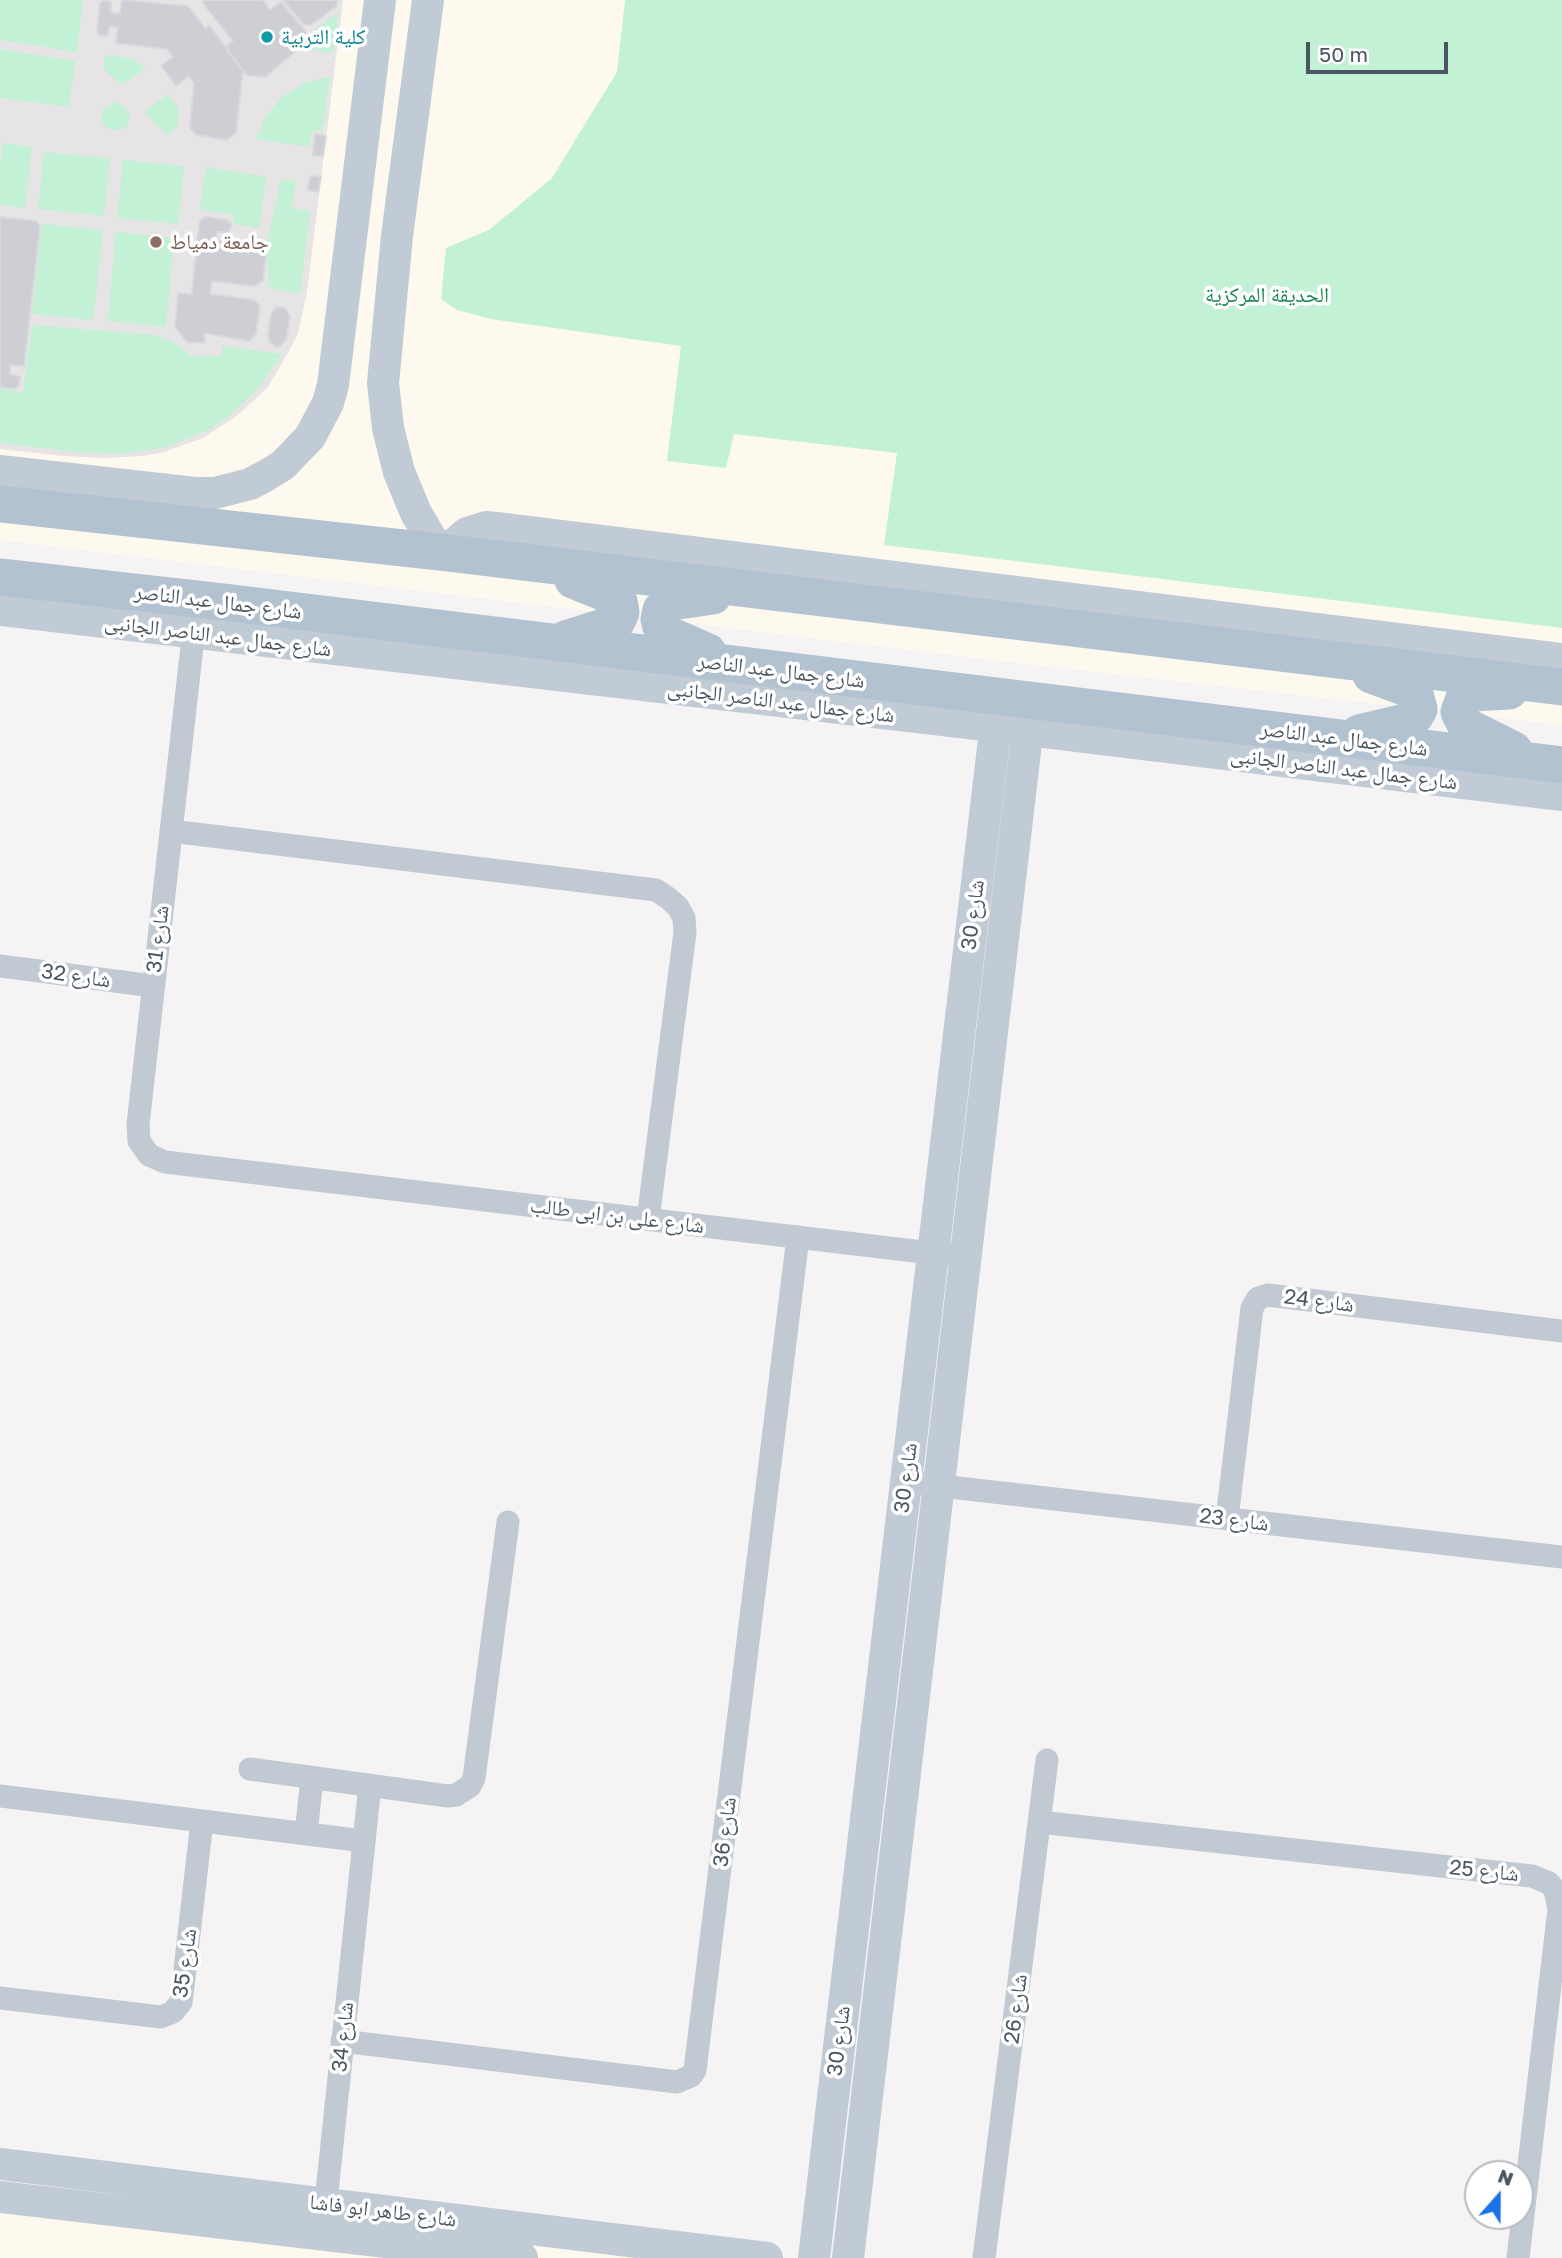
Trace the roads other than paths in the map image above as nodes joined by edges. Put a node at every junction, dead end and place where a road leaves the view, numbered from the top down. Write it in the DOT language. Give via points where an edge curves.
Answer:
graph roads {
  1 [pos="380,0"];
  2 [pos="428,0"];
  3 [pos="353,231"];
  4 [pos="397,236"];
  5 [pos="0,471"];
  6 [pos="0,503"];
  7 [pos="444,552"];
  8 [pos="533,564"];
  9 [pos="0,577"];
  10 [pos="756,590"];
  11 [pos="1001,605"];
  12 [pos="0,610"];
  13 [pos="195,616"];
  14 [pos="554,643"];
  15 [pos="1324,658"];
  16 [pos="1562,659"];
  17 [pos="736,666"];
  18 [pos="1562,688"];
  19 [pos="1013,714"];
  20 [pos="1334,738"];
  21 [pos="1551,764"];
  22 [pos="1562,795"];
  23 [pos="171,831"];
  24 [pos="0,966"];
  25 [pos="153,986"];
  26 [pos="269,1175"];
  27 [pos="648,1220"];
  28 [pos="798,1237"];
  29 [pos="933,1254"];
  30 [pos="965,1257"];
  31 [pos="1562,1331"];
  32 [pos="906,1482"];
  33 [pos="939,1486"];
  34 [pos="1227,1519"];
  35 [pos="508,1522"];
  36 [pos="1562,1558"];
  37 [pos="1047,1760"];
  38 [pos="250,1769"];
  39 [pos="313,1778"];
  40 [pos="370,1785"];
  41 [pos="0,1796"];
  42 [pos="202,1821"];
  43 [pos="1039,1822"];
  44 [pos="306,1834"];
  45 [pos="363,1841"];
  46 [pos="0,1998"];
  47 [pos="342,2040"];
  48 [pos="0,2164"];
  49 [pos="0,2197"];
  50 [pos="324,2219"];
  51 [pos="522,2258"];
  52 [pos="767,2258"];
  53 [pos="814,2258"];
  54 [pos="848,2258"];
  55 [pos="984,2258"];
  56 [pos="1518,2258"];
  1 -- 3 [label="street"];
  2 -- 4 [label="street"];
  3 -- 4 [label="street"];
  3 -- 5 [label="street" via="328,403 310,437 283,465 250,484 215,493"];
  4 -- 7 [label="street" via="383,383 385,406 403,482 416,513"];
  6 -- 7 [label="main road"];
  7 -- 8 [label="main road"];
  7 -- 11 [label="street" via="467,533 486,527"];
  8 -- 10 [label="main road"];
  8 -- 14 [label="main road" via="611,594 621,606 612,624"];
  9 -- 13 [label="main road, شارع جمال عبد الناصر"];
  10 -- 11 [label="main road"];
  10 -- 17 [label="main road" via="672,602 659,614 667,634"];
  11 -- 15 [label="main road"];
  11 -- 16 [label="street"];
  12 -- 13 [label="street, شارع جمال عبد الناصر الجانبى"];
  13 -- 14 [label="main road, شارع جمال عبد الناصر"];
  13 -- 19 [label="street, شارع جمال عبد الناصر الجانبى"];
  13 -- 23 [label="street, شارع 31"];
  14 -- 17 [label="main road, شارع جمال عبد الناصر"];
  15 -- 18 [label="main road"];
  15 -- 20 [label="main road" via="1409,689 1418,701 1409,721"];
  17 -- 19 [label="main road, شارع جمال عبد الناصر"];
  18 -- 21 [label="main road" via="1471,694 1460,705 1466,726"];
  19 -- 20 [label="main road, شارع جمال عبد الناصر"];
  19 -- 22 [label="street, شارع جمال عبد الناصر الجانبى"];
  19 -- 29 [label="street, شارع 30"];
  19 -- 30 [label="street, شارع 30"];
  20 -- 21 [label="main road, شارع جمال عبد الناصر"];
  23 -- 25 [label="street, شارع 31"];
  23 -- 27 [label="street" via="656,890 668,898 684,918 685,932"];
  24 -- 25 [label="street, شارع 32"];
  25 -- 26 [label="street, شارع 31" via="138,1124 143,1148 165,1162"];
  26 -- 27 [label="street, شارع على بن ابى طالب"];
  27 -- 28 [label="street, شارع على بن ابى طالب"];
  28 -- 29 [label="street, شارع على بن ابى طالب"];
  28 -- 47 [label="street, شارع 36" via="695,2070 677,2082"];
  29 -- 30 [label="street, شارع على بن ابى طالب"];
  29 -- 32 [label="street, شارع 30"];
  30 -- 33 [label="street, شارع 30"];
  31 -- 34 [label="street, شارع 24" via="1268,1295 1258,1298 1252,1308"];
  32 -- 33 [label="street, شارع 23"];
  32 -- 53 [label="street, شارع 30"];
  33 -- 34 [label="street, شارع 23"];
  33 -- 54 [label="street, شارع 30"];
  34 -- 36 [label="street, شارع 23"];
  35 -- 40 [label="street" via="474,1778 464,1791 447,1796"];
  37 -- 43 [label="street, شارع 26"];
  38 -- 39 [label="street"];
  39 -- 40 [label="street"];
  39 -- 44 [label="street"];
  40 -- 45 [label="street, شارع 34"];
  41 -- 42 [label="street"];
  42 -- 44 [label="street"];
  42 -- 46 [label="street, شارع 35" via="182,1995 173,2012 161,2017"];
  43 -- 55 [label="street, شارع 26"];
  43 -- 56 [label="street, شارع 25" via="1532,1876 1549,1883 1559,1899 1559,1909"];
  44 -- 45 [label="street"];
  45 -- 47 [label="street, شارع 34"];
  47 -- 50 [label="street, شارع 34"];
  48 -- 50 [label="street, شارع طاهر ابو فاشا"];
  49 -- 50 [label="street, شارع طاهر ابو فاشا"];
  50 -- 51 [label="street, شارع طاهر ابو فاشا"];
  50 -- 52 [label="street, شارع طاهر ابو فاشا"];
}
